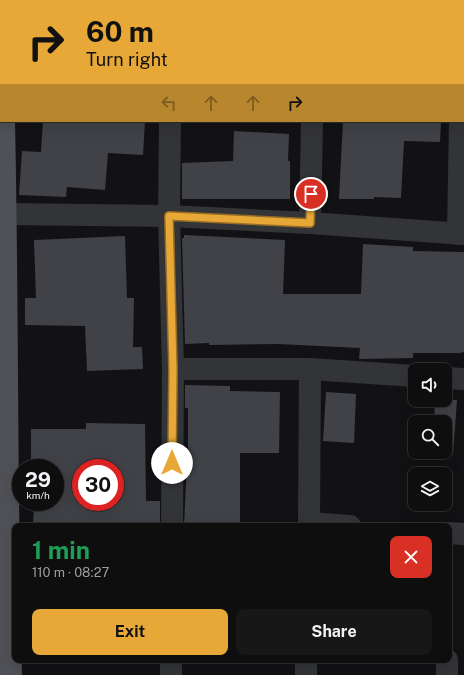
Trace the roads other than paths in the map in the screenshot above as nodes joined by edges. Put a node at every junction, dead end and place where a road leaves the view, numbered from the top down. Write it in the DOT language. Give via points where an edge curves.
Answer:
graph roads {
  1 [pos="4,122"];
  2 [pos="170,122"];
  3 [pos="312,122"];
  4 [pos="460,122"];
  5 [pos="6,214"];
  6 [pos="169,216"];
  7 [pos="310,223"];
  8 [pos="461,234"];
  9 [pos="173,369"];
  10 [pos="310,369"];
  11 [pos="408,376"];
  12 [pos="452,378"];
  13 [pos="464,379"];
  14 [pos="172,523"];
  15 [pos="309,523"];
  16 [pos="452,533"];
  17 [pos="464,534"];
  18 [pos="171,663"];
  19 [pos="306,663"];
  20 [pos="447,663"];
  21 [pos="11,675"];
  22 [pos="171,675"];
  23 [pos="306,675"];
  24 [pos="447,675"];
  1 -- 5 [label="main road"];
  2 -- 6 [label="street"];
  3 -- 7 [label="street"];
  4 -- 8 [label="street"];
  5 -- 6 [label="street"];
  5 -- 21 [label="main road" via="6,417"];
  6 -- 7 [label="street"];
  6 -- 9 [label="street"];
  7 -- 8 [label="street"];
  9 -- 10 [label="street"];
  9 -- 14 [label="street"];
  10 -- 11 [label="street"];
  10 -- 15 [label="street"];
  12 -- 13 [label="street"];
  16 -- 17 [label="street"];
  18 -- 22 [label="street"];
  19 -- 23 [label="street"];
  20 -- 24 [label="street"];
}
